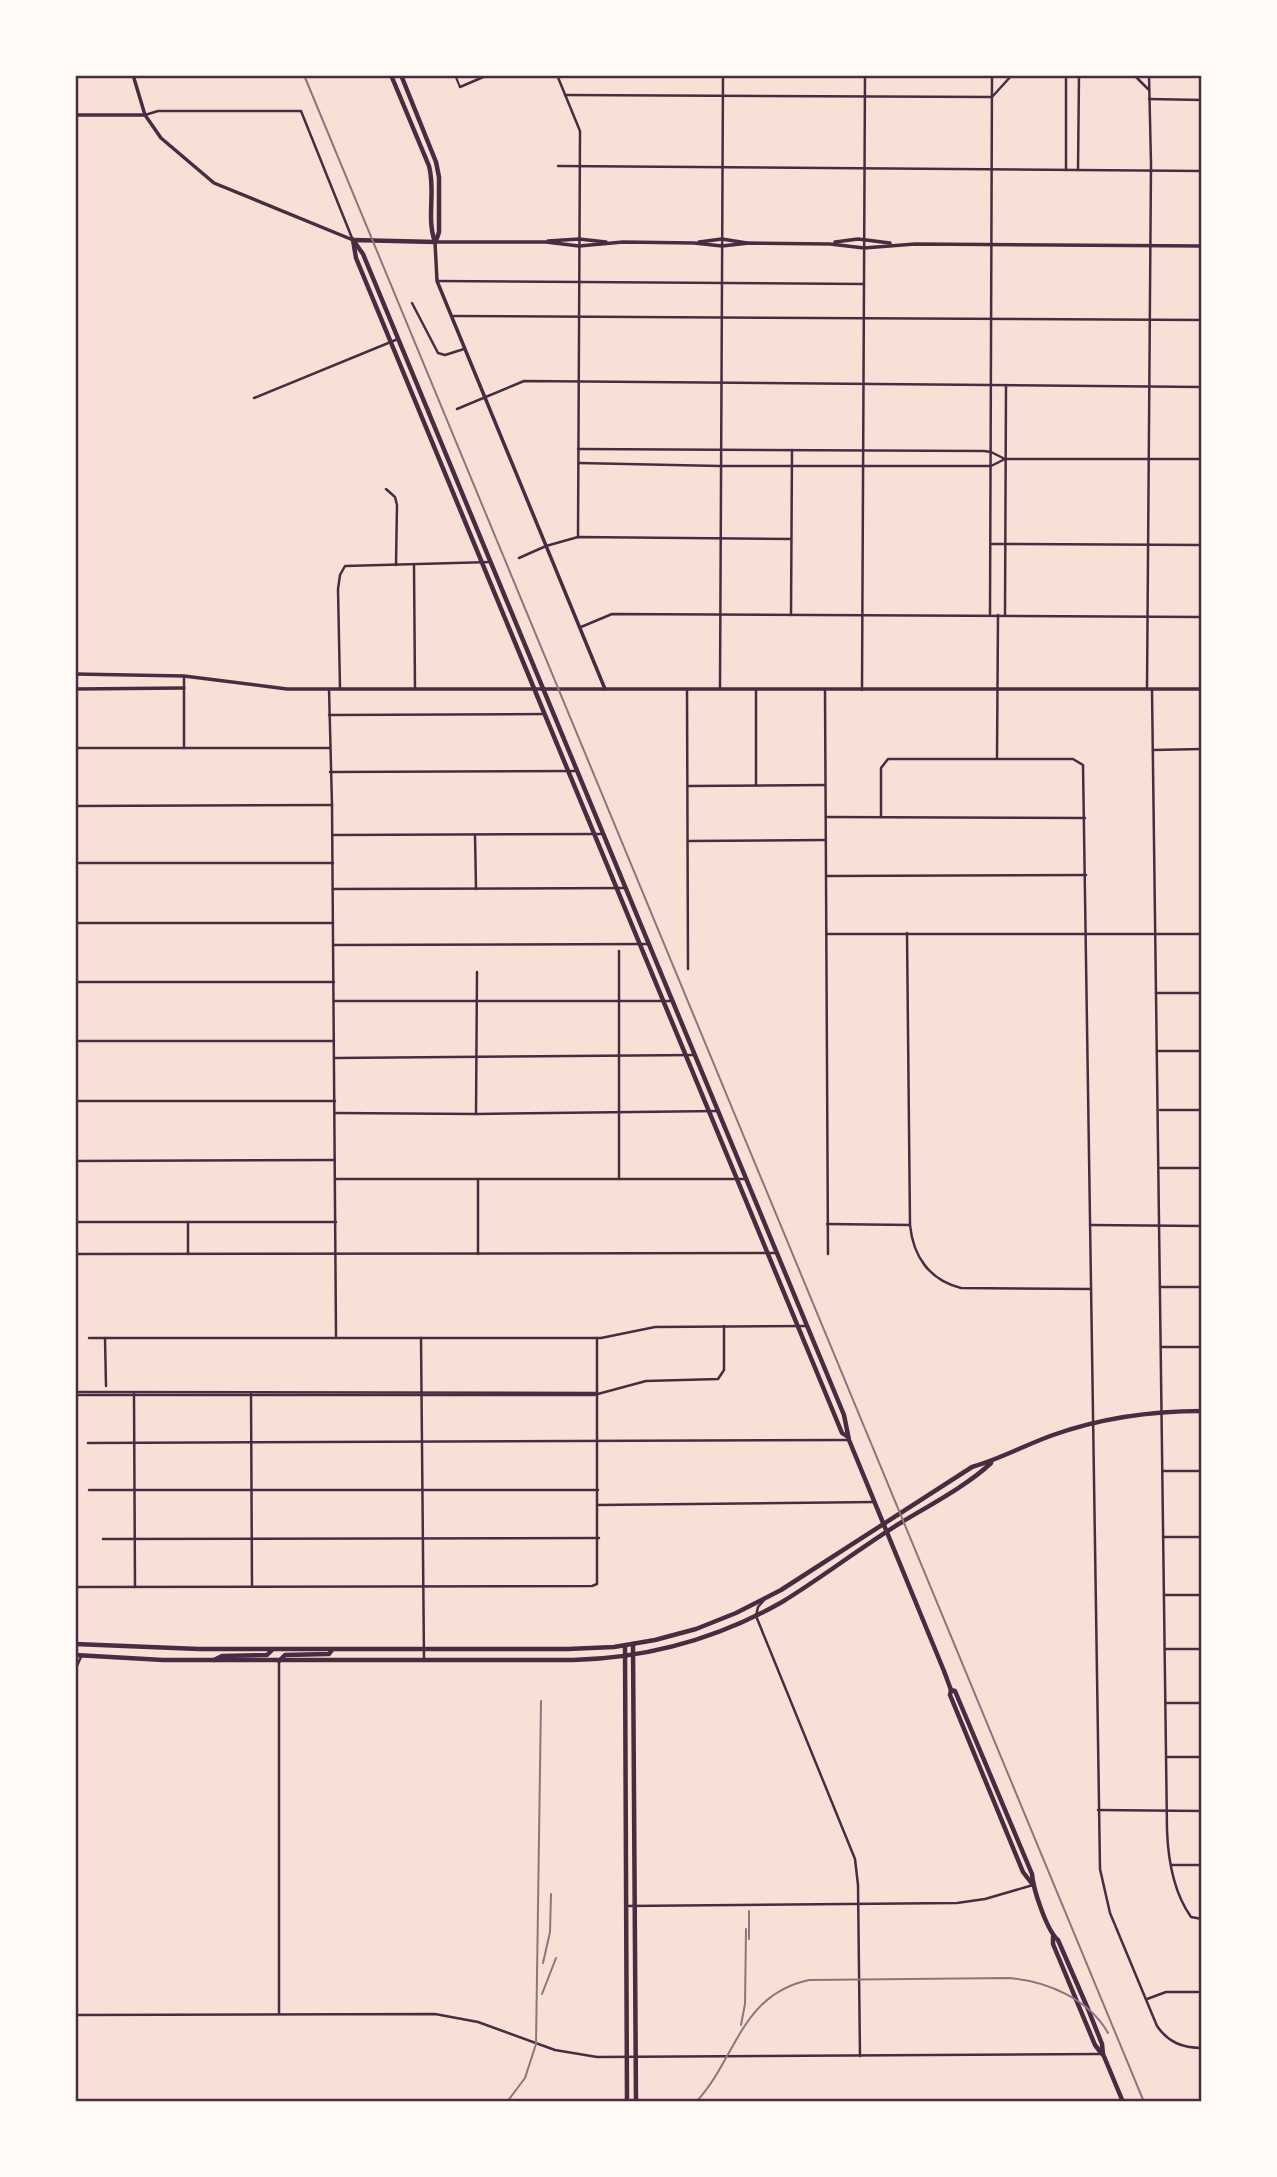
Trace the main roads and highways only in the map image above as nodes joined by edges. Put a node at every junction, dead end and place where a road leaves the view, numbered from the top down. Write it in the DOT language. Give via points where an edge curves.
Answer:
graph roads {
  1 [pos="391,75"];
  2 [pos="401,75"];
  3 [pos="353,240"];
  4 [pos="435,242"];
  5 [pos="1202,1411"];
  6 [pos="848,1438"];
  7 [pos="993,1461"];
  8 [pos="884,1524"];
  9 [pos="887,1532"];
  10 [pos="75,1644"];
  11 [pos="633,1644"];
  12 [pos="625,1646"];
  13 [pos="272,1650"];
  14 [pos="332,1650"];
  15 [pos="633,1655"];
  16 [pos="78,1656"];
  17 [pos="625,1657"];
  18 [pos="214,1660"];
  19 [pos="279,1661"];
  20 [pos="627,2102"];
  21 [pos="636,2102"];
  22 [pos="1123,2102"];
  1 -- 4 [label="main road" via="429,166"];
  2 -- 4 [label="main road" via="438,169 439,232"];
  3 -- 4 [label="main road"];
  3 -- 6 [label="main road" via="356,258 567,771 842,1433"];
  3 -- 6 [label="main road" via="363,254 747,1179 844,1415"];
  5 -- 7 [label="main road" via="1093,1423"];
  6 -- 8 [label="main road"];
  7 -- 8 [label="main road" via="972,1467"];
  7 -- 9 [label="main road"];
  8 -- 9 [label="main road"];
  8 -- 11 [label="main road" via="736,1613 696,1629"];
  9 -- 15 [label="main road" via="756,1616 701,1639"];
  9 -- 22 [label="main road" via="1032,1874 1053,1944 1091,2036"];
  10 -- 13 [label="main road"];
  11 -- 12 [label="main road"];
  11 -- 15 [label="main road"];
  12 -- 14 [label="main road"];
  12 -- 17 [label="main road"];
  13 -- 14 [label="main road"];
  13 -- 18 [label="main road" via="267,1655"];
  14 -- 19 [label="main road" via="329,1654 285,1655"];
  15 -- 17 [label="main road"];
  15 -- 21 [label="main road"];
  16 -- 18 [label="main road"];
  17 -- 19 [label="main road"];
  17 -- 20 [label="main road"];
  18 -- 19 [label="main road"];
}
